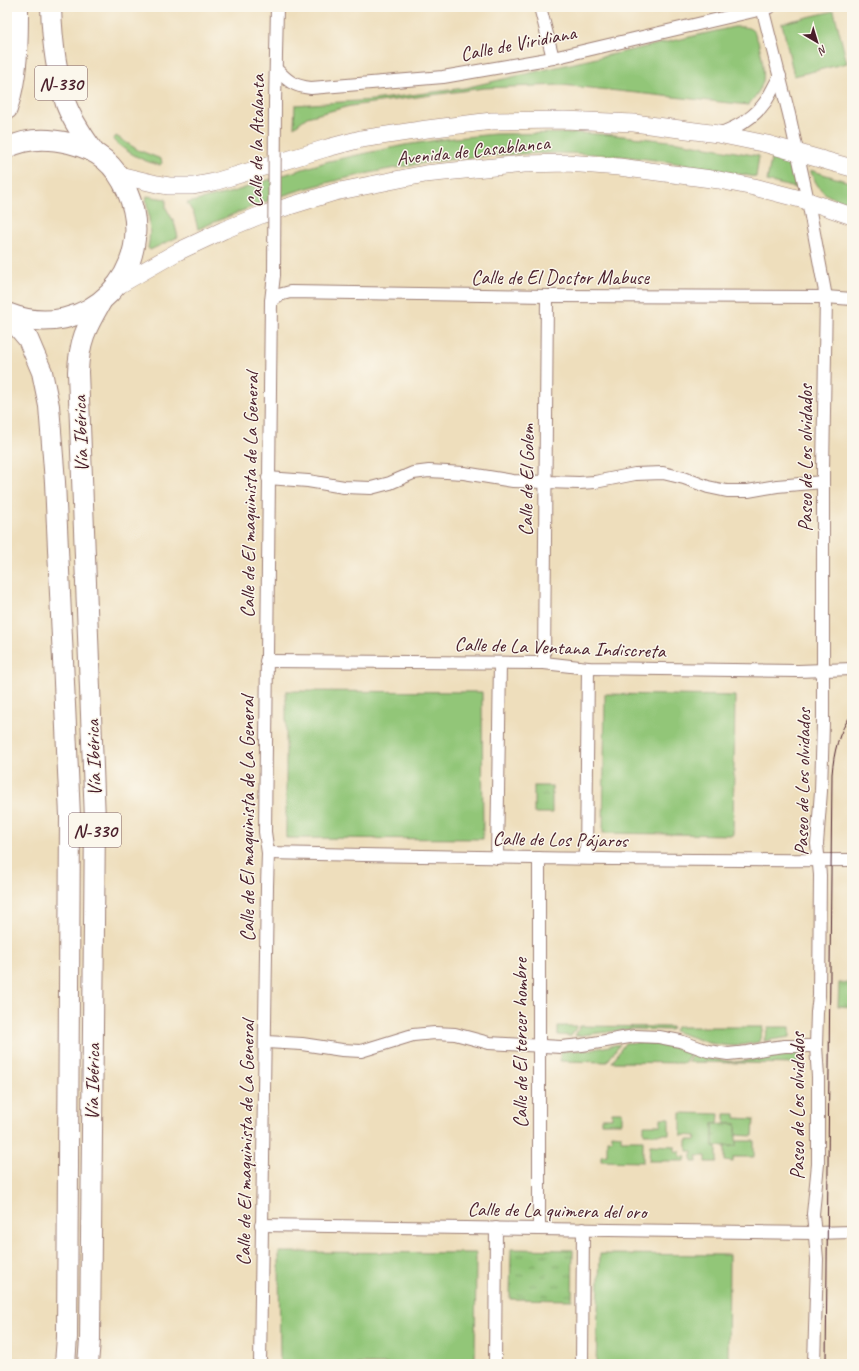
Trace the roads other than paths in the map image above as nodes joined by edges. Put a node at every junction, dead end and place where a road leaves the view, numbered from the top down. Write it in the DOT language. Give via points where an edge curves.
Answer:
graph roads {
  1 [pos="18,7"];
  2 [pos="51,7"];
  3 [pos="277,7"];
  4 [pos="540,7"];
  5 [pos="765,8"];
  6 [pos="552,58"];
  7 [pos="276,69"];
  8 [pos="780,76"];
  9 [pos="7,109"];
  10 [pos="718,134"];
  11 [pos="7,148"];
  12 [pos="796,151"];
  13 [pos="94,152"];
  14 [pos="852,168"];
  15 [pos="119,175"];
  16 [pos="808,201"];
  17 [pos="852,216"];
  18 [pos="274,275"];
  19 [pos="108,295"];
  20 [pos="547,296"];
  21 [pos="826,297"];
  22 [pos="852,299"];
  23 [pos="271,301"];
  24 [pos="7,313"];
  25 [pos="268,478"];
  26 [pos="545,481"];
  27 [pos="823,482"];
  28 [pos="266,661"];
  29 [pos="500,663"];
  30 [pos="544,664"];
  31 [pos="588,668"];
  32 [pos="824,669"];
  33 [pos="852,669"];
  34 [pos="268,853"];
  35 [pos="497,858"];
  36 [pos="539,858"];
  37 [pos="586,858"];
  38 [pos="852,860"];
  39 [pos="819,861"];
  40 [pos="266,1042"];
  41 [pos="539,1046"];
  42 [pos="816,1046"];
  43 [pos="261,1225"];
  44 [pos="496,1228"];
  45 [pos="539,1228"];
  46 [pos="583,1229"];
  47 [pos="852,1232"];
  48 [pos="815,1233"];
  49 [pos="66,1364"];
  50 [pos="88,1364"];
  51 [pos="260,1364"];
  52 [pos="495,1364"];
  53 [pos="582,1364"];
  54 [pos="814,1364"];
  1 -- 9 [label="highway, N-330" via="17,55"];
  2 -- 13 [label="highway, N-330" via="56,59 67,104 75,123"];
  3 -- 7 [label="street, Calle de la Atalanta"];
  4 -- 6 [label="street"];
  5 -- 6 [label="street, Calle de Viridiana"];
  5 -- 8 [label="street, Paseo de Los olvidados"];
  6 -- 7 [label="street, Calle de Viridiana" via="443,77 324,88 293,84"];
  7 -- 18 [label="street, Calle de la Atalanta, bridge"];
  8 -- 10 [label="street" via="760,108 746,120"];
  8 -- 12 [label="street, Paseo de Los olvidados"];
  10 -- 12 [label="main road, Avenida de Casablanca"];
  10 -- 15 [label="main road, Avenida de Casablanca" via="634,123 564,120 492,121 361,139 201,184 168,186"];
  11 -- 13 [label="highway, N-330" via="35,140 56,140"];
  12 -- 14 [label="main road, Avenida de Casablanca"];
  12 -- 16 [label="street, Paseo de Los olvidados"];
  13 -- 15 [label="highway, N-330"];
  15 -- 19 [label="highway, N-330" via="131,201 136,221 135,240 124,276"];
  16 -- 17 [label="main road, Avenida de Casablanca"];
  16 -- 19 [label="main road, Avenida de Casablanca" via="719,180 568,163 524,164 425,174 335,192 261,215 183,249"];
  16 -- 21 [label="street, Paseo de Los olvidados"];
  18 -- 23 [label="street, Calle de El maquinista de La General"];
  19 -- 24 [label="highway, N-330" via="86,311 68,318 32,320"];
  19 -- 50 [label="highway, Vía Ibérica / N-330" via="84,334 78,372 95,820"];
  20 -- 21 [label="street, Calle de El Doctor Mabuse"];
  20 -- 23 [label="street, Calle de El Doctor Mabuse" via="290,292"];
  20 -- 26 [label="street, Calle de El Golem"];
  21 -- 22 [label="street, Calle de El Doctor Mabuse"];
  21 -- 27 [label="street, Paseo de Los olvidados"];
  23 -- 25 [label="street, Calle de El maquinista de La General"];
  24 -- 49 [label="highway, Vía Ibérica / N-330" via="28,339 42,372 49,406 55,482 70,816"];
  25 -- 26 [label="street" via="371,488 412,473 429,471 464,473 513,481"];
  25 -- 28 [label="street, Calle de El maquinista de La General"];
  26 -- 27 [label="street" via="595,482 635,474 663,473 727,492"];
  26 -- 30 [label="street, Calle de El Golem"];
  27 -- 32 [label="street, Paseo de Los olvidados"];
  28 -- 29 [label="street, Calle de La Ventana Indiscreta"];
  28 -- 34 [label="street, Calle de El maquinista de La General" via="265,832"];
  29 -- 30 [label="street, Calle de La Ventana Indiscreta"];
  29 -- 35 [label="street"];
  30 -- 31 [label="street, Calle de La Ventana Indiscreta"];
  31 -- 32 [label="street, Calle de La Ventana Indiscreta"];
  31 -- 37 [label="street"];
  32 -- 33 [label="street, Calle de La Ventana Indiscreta"];
  32 -- 39 [label="street, Paseo de Los olvidados" via="817,844"];
  34 -- 35 [label="street, Calle de Los Pájaros"];
  34 -- 40 [label="street, Calle de El maquinista de La General"];
  35 -- 36 [label="street, Calle de Los Pájaros"];
  36 -- 37 [label="street, Calle de Los Pájaros"];
  36 -- 41 [label="street, Calle de El tercer hombre"];
  37 -- 39 [label="street, Calle de Los Pájaros"];
  38 -- 39 [label="street, Calle de Los Pájaros"];
  39 -- 42 [label="street, Paseo de Los olvidados" via="819,996"];
  40 -- 41 [label="street" via="361,1050 413,1035 435,1033 455,1034 490,1044"];
  40 -- 43 [label="street, Calle de El maquinista de La General"];
  41 -- 42 [label="street" via="582,1045 636,1036 666,1038 708,1051 728,1054 785,1046"];
  41 -- 45 [label="street, Calle de El tercer hombre"];
  42 -- 48 [label="street, Paseo de Los olvidados" via="818,1154 813,1214"];
  43 -- 44 [label="street, Calle de La quimera del oro"];
  43 -- 51 [label="street, Calle de El maquinista de La General"];
  44 -- 45 [label="street, Calle de La quimera del oro"];
  44 -- 52 [label="street"];
  45 -- 46 [label="street, Calle de La quimera del oro"];
  46 -- 48 [label="street, Calle de La quimera del oro"];
  46 -- 53 [label="street"];
  47 -- 48 [label="street, Calle de La quimera del oro"];
  48 -- 54 [label="street, Paseo de Los olvidados" via="817,1259"];
}
